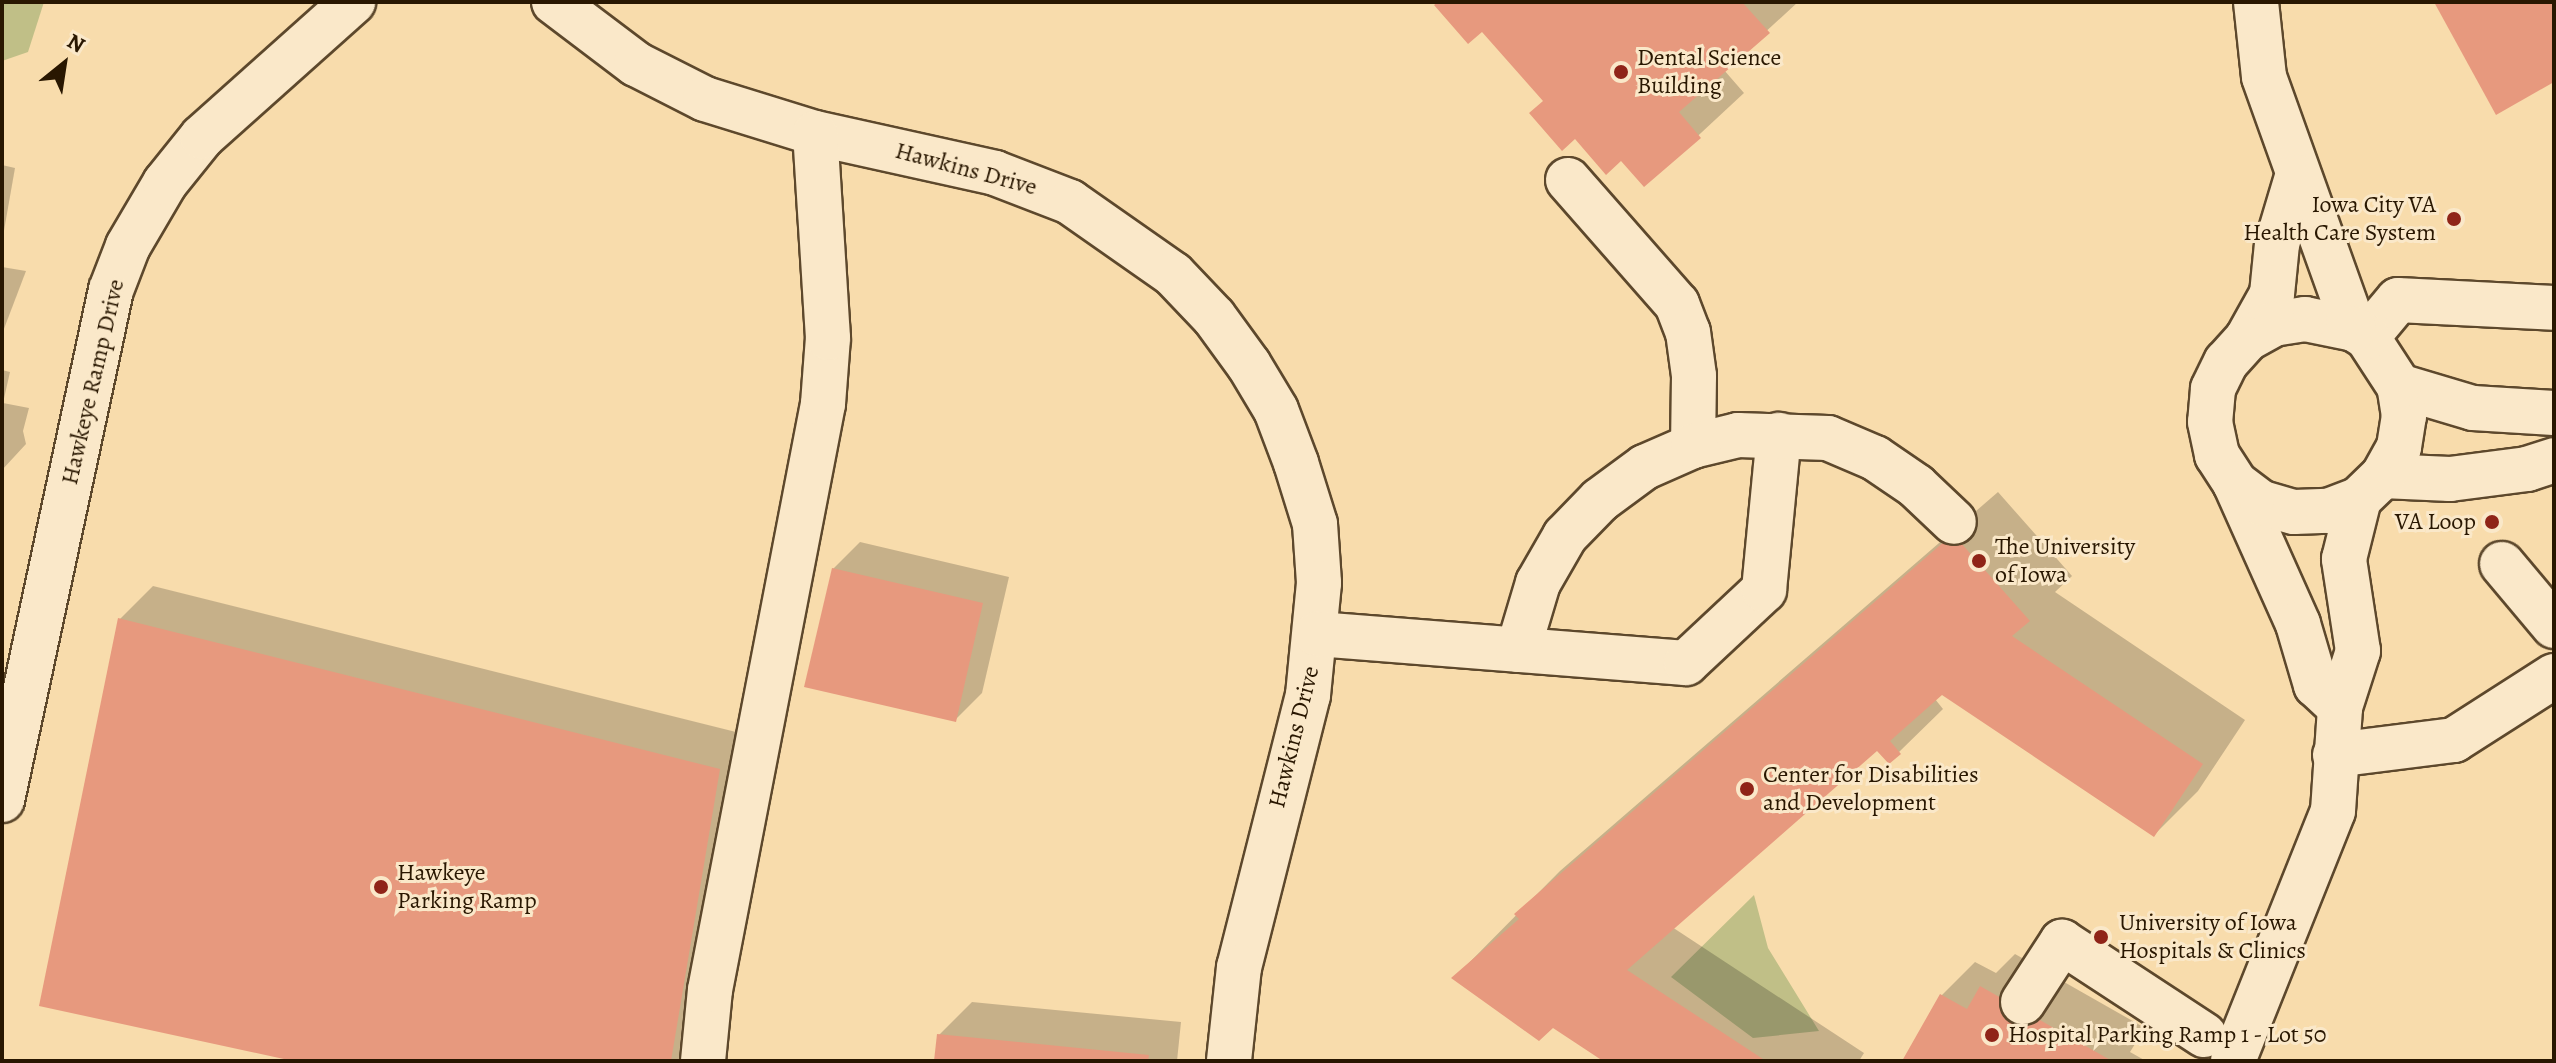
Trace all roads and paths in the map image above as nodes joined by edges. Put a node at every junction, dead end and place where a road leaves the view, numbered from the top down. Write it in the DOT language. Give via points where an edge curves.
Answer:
graph roads {
  1 [pos="353,2"];
  2 [pos="554,2"];
  3 [pos="2256,2"];
  4 [pos="815,133"];
  5 [pos="2297,177"];
  6 [pos="1568,180"];
  7 [pos="2554,308"];
  8 [pos="2360,333"];
  9 [pos="2247,339"];
  10 [pos="2399,386"];
  11 [pos="2554,413"];
  12 [pos="1779,435"];
  13 [pos="1693,446"];
  14 [pos="2554,460"];
  15 [pos="2235,483"];
  16 [pos="2371,487"];
  17 [pos="1954,522"];
  18 [pos="2502,564"];
  19 [pos="2554,626"];
  20 [pos="1317,634"];
  21 [pos="1518,650"];
  22 [pos="2554,676"];
  23 [pos="2340,707"];
  24 [pos="2335,755"];
  25 [pos="2,800"];
  26 [pos="2023,1002"];
  27 [pos="2219,1048"];
  28 [pos="703,1061"];
  29 [pos="1229,1061"];
  1 -- 25 [label="street, Hawkeye Ramp Drive" via="202,137 165,183 128,246 111,290"];
  2 -- 4 [label="street, Hawkins Drive" via="636,64 705,99"];
  3 -- 5 [label="street" via="2264,77"];
  4 -- 20 [label="street, Hawkins Drive" via="1036,185 1118,231 1173,274 1214,317 1276,410 1315,524"];
  4 -- 28 [label="street" via="828,338 823,404 710,990"];
  5 -- 8 [label="street"];
  5 -- 9 [label="street" via="2277,244 2272,294"];
  6 -- 13 [label="street" via="1677,304 1688,332 1694,376"];
  7 -- 8 [label="street" via="2398,300"];
  8 -- 9 [label="street" via="2305,319 2274,324"];
  8 -- 10 [label="street"];
  9 -- 15 [label="street" via="2226,362 2213,389 2210,422 2217,455"];
  10 -- 11 [label="street" via="2473,408"];
  10 -- 16 [label="street" via="2404,416 2399,447"];
  12 -- 13 [label="street" via="1738,435"];
  12 -- 17 [label="street" via="1828,438 1875,458 1916,486"];
  12 -- 21 [label="street" via="1764,590 1686,663"];
  13 -- 21 [label="street" via="1645,467 1600,500 1565,536 1538,583"];
  14 -- 16 [label="street" via="2527,469"];
  15 -- 16 [label="street" via="2262,503 2294,512 2328,511"];
  15 -- 23 [label="street" via="2298,624 2316,685"];
  16 -- 23 [label="street" via="2344,559 2358,651"];
  18 -- 19 [label="street"];
  20 -- 21 [label="street"];
  20 -- 29 [label="street, Hawkins Drive" via="1308,695 1239,967"];
  22 -- 24 [label="street" via="2454,740"];
  23 -- 24 [label="street"];
  24 -- 27 [label="street" via="2333,811"];
  26 -- 27 [label="street" via="2062,942"];
}
